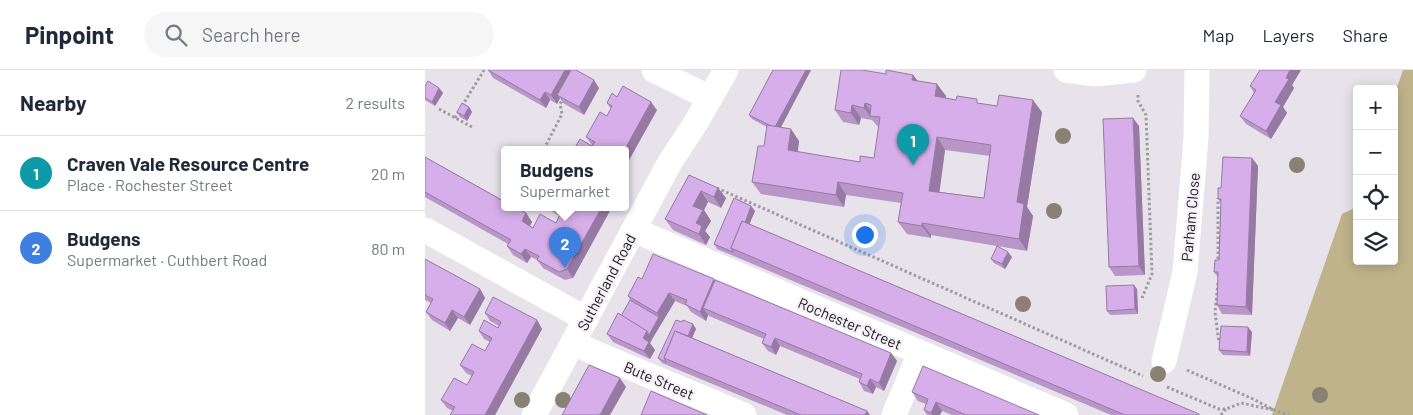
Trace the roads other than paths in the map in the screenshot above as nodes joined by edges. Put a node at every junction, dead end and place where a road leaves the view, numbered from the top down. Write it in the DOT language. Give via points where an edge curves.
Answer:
graph roads {
  1 [pos="654,70"];
  2 [pos="726,70"];
  3 [pos="1066,70"];
  4 [pos="1197,70"];
  5 [pos="1135,78"];
  6 [pos="710,98"];
  7 [pos="425,230"];
  8 [pos="634,230"];
  9 [pos="586,319"];
  10 [pos="574,343"];
  11 [pos="919,353"];
  12 [pos="1156,369"];
  13 [pos="534,415"];
  14 [pos="744,415"];
  15 [pos="894,415"];
  16 [pos="1066,415"];
  1 -- 6 [label="street"];
  2 -- 6 [label="street, Sutherland Road"];
  3 -- 5 [label="street"];
  4 -- 12 [label="street, Parham Close" via="1196,138 1185,272"];
  6 -- 8 [label="street, Sutherland Road"];
  7 -- 9 [label="street"];
  8 -- 9 [label="street, Sutherland Road"];
  8 -- 11 [label="street, Rochester Street"];
  9 -- 10 [label="street, Sutherland Road"];
  10 -- 13 [label="street, Sutherland Road"];
  10 -- 14 [label="street, Bute Street"];
  11 -- 15 [label="street"];
  11 -- 16 [label="street, Rochester Street"];
}
